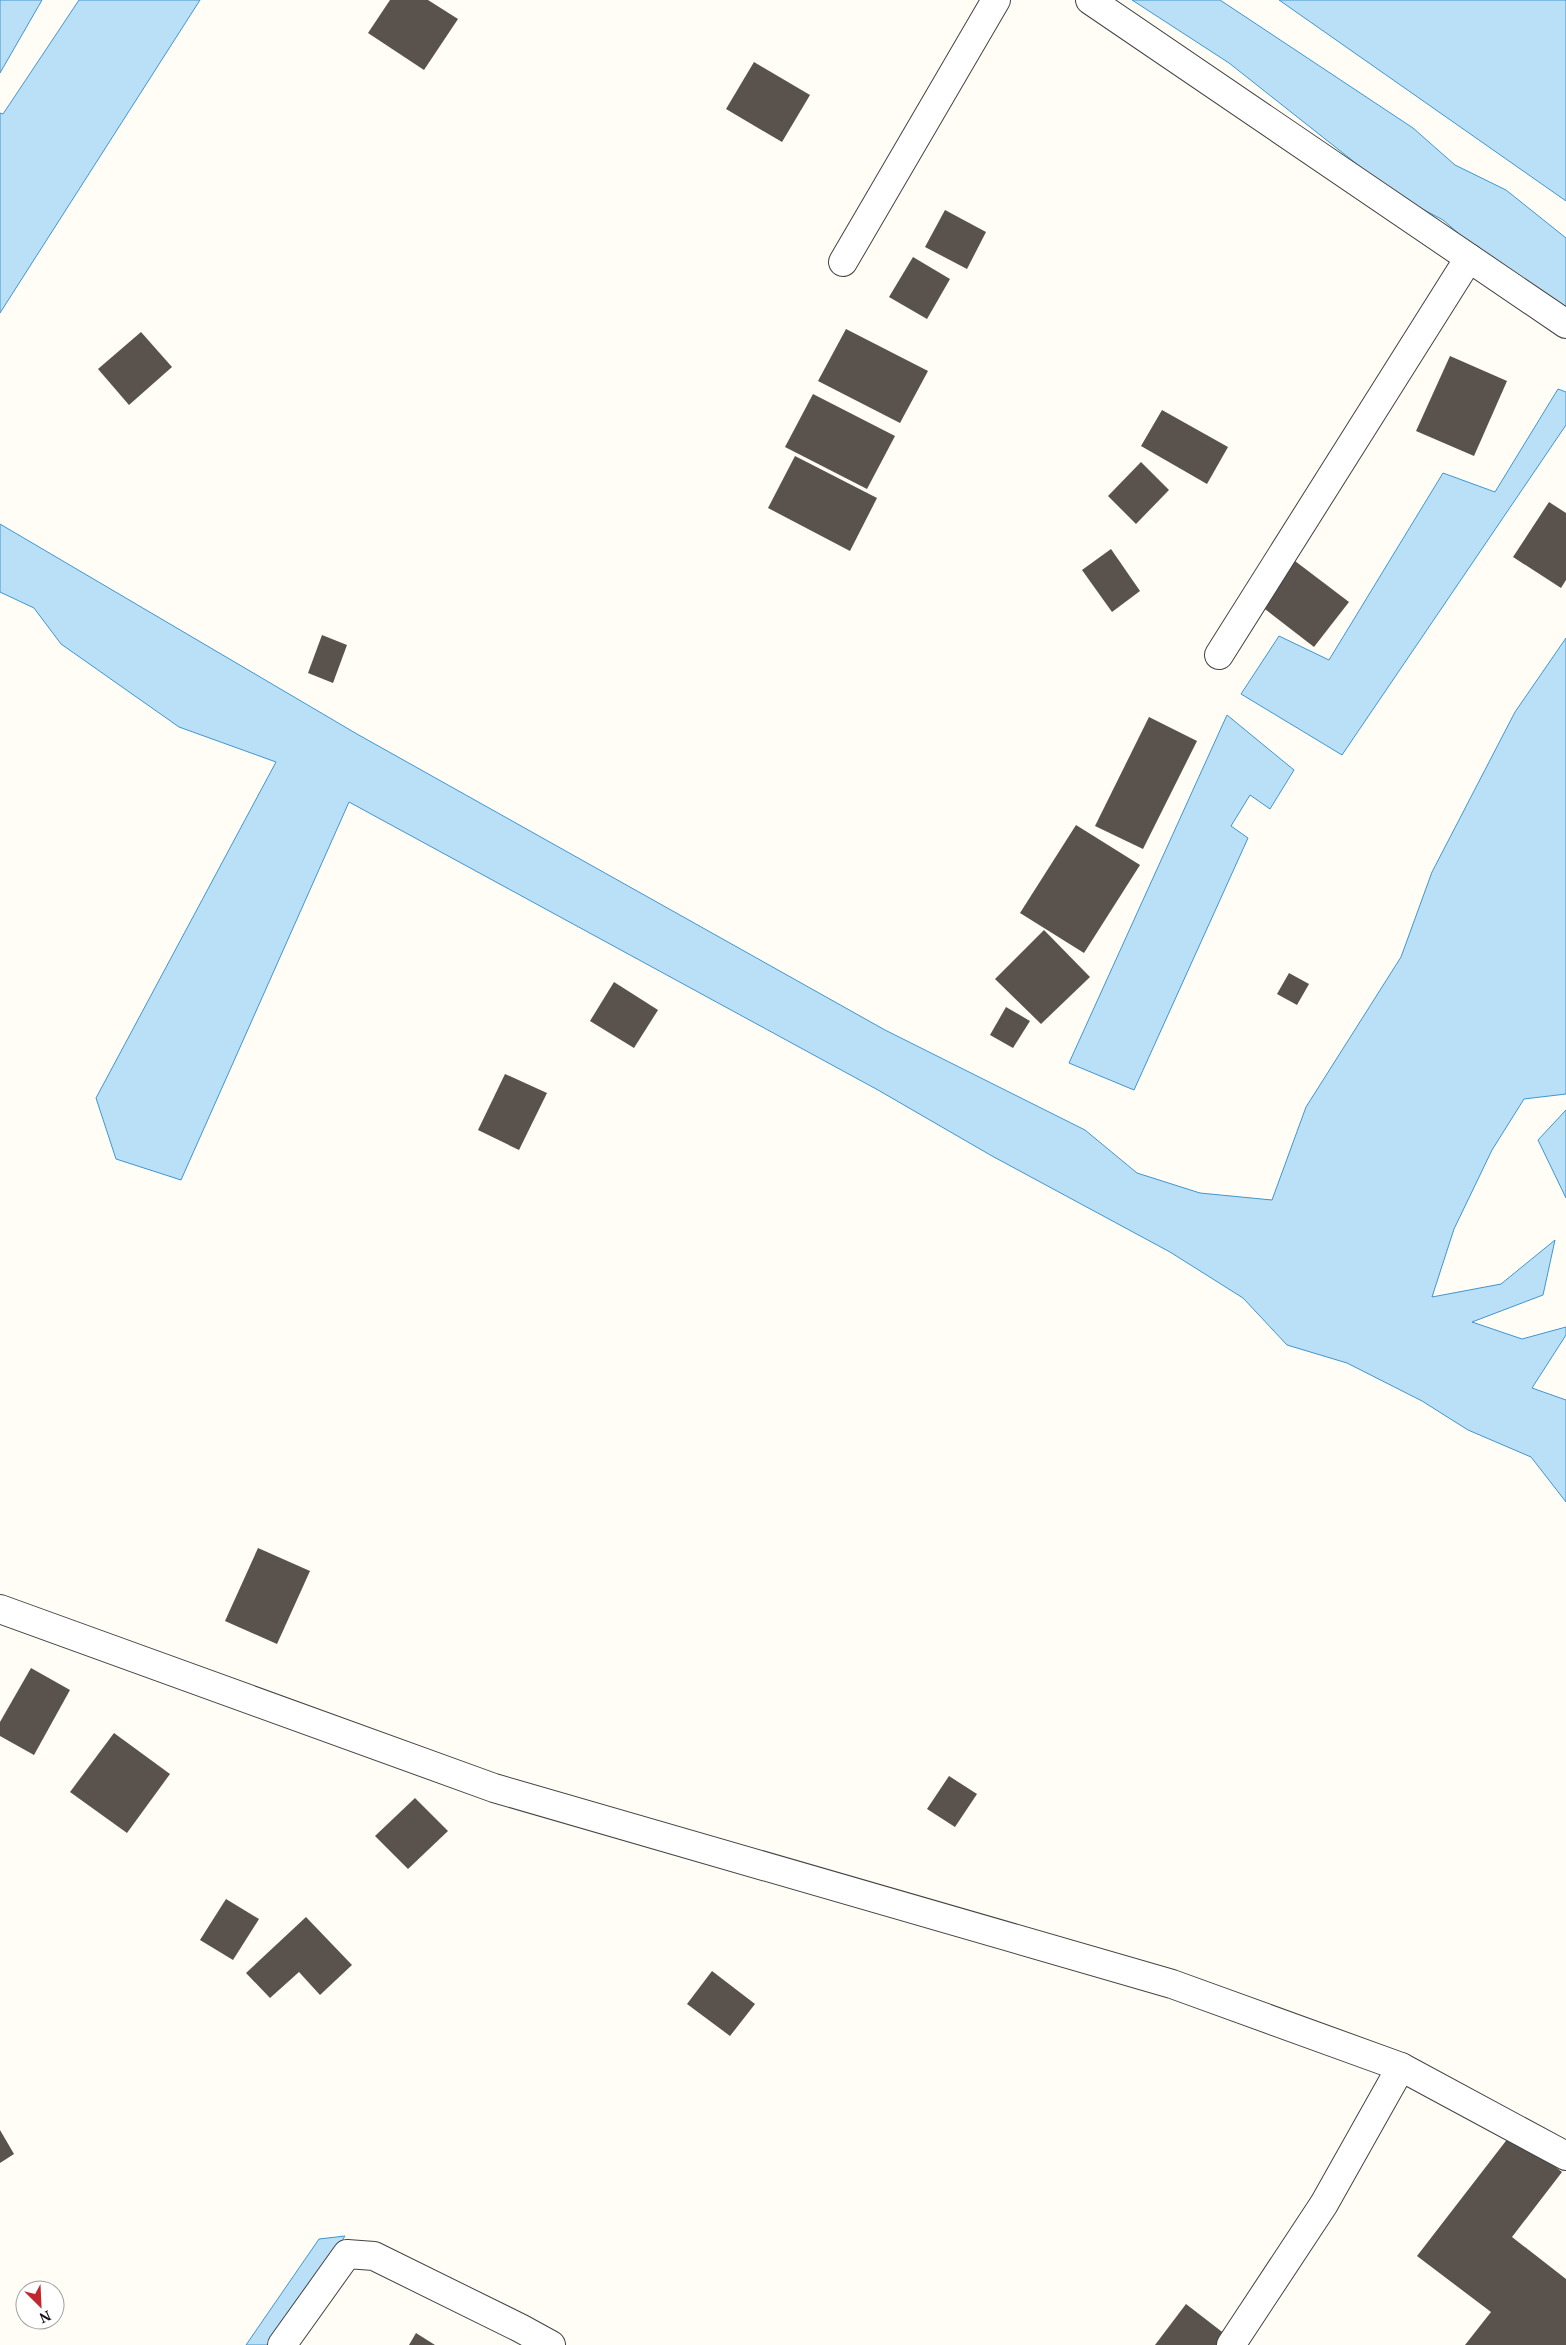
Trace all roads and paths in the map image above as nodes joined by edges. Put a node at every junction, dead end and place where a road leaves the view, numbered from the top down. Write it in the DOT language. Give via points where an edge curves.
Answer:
graph roads {
  1 [pos="996,0"];
  2 [pos="1090,0"];
  3 [pos="1469,258"];
  4 [pos="843,262"];
  5 [pos="1566,324"];
  6 [pos="1219,655"];
  7 [pos="0,1609"];
  8 [pos="1401,2067"];
  9 [pos="1566,2156"];
  10 [pos="282,2345"];
  11 [pos="551,2345"];
  12 [pos="1231,2345"];
  1 -- 4 [label="street"];
  2 -- 3 [label="street"];
  3 -- 5 [label="street"];
  3 -- 6 [label="street"];
  7 -- 8 [label="street" via="494,1788 1172,1984"];
  8 -- 9 [label="street"];
  8 -- 12 [label="street" via="1324,2204"];
  10 -- 11 [label="street" via="347,2254 374,2256"];
}
